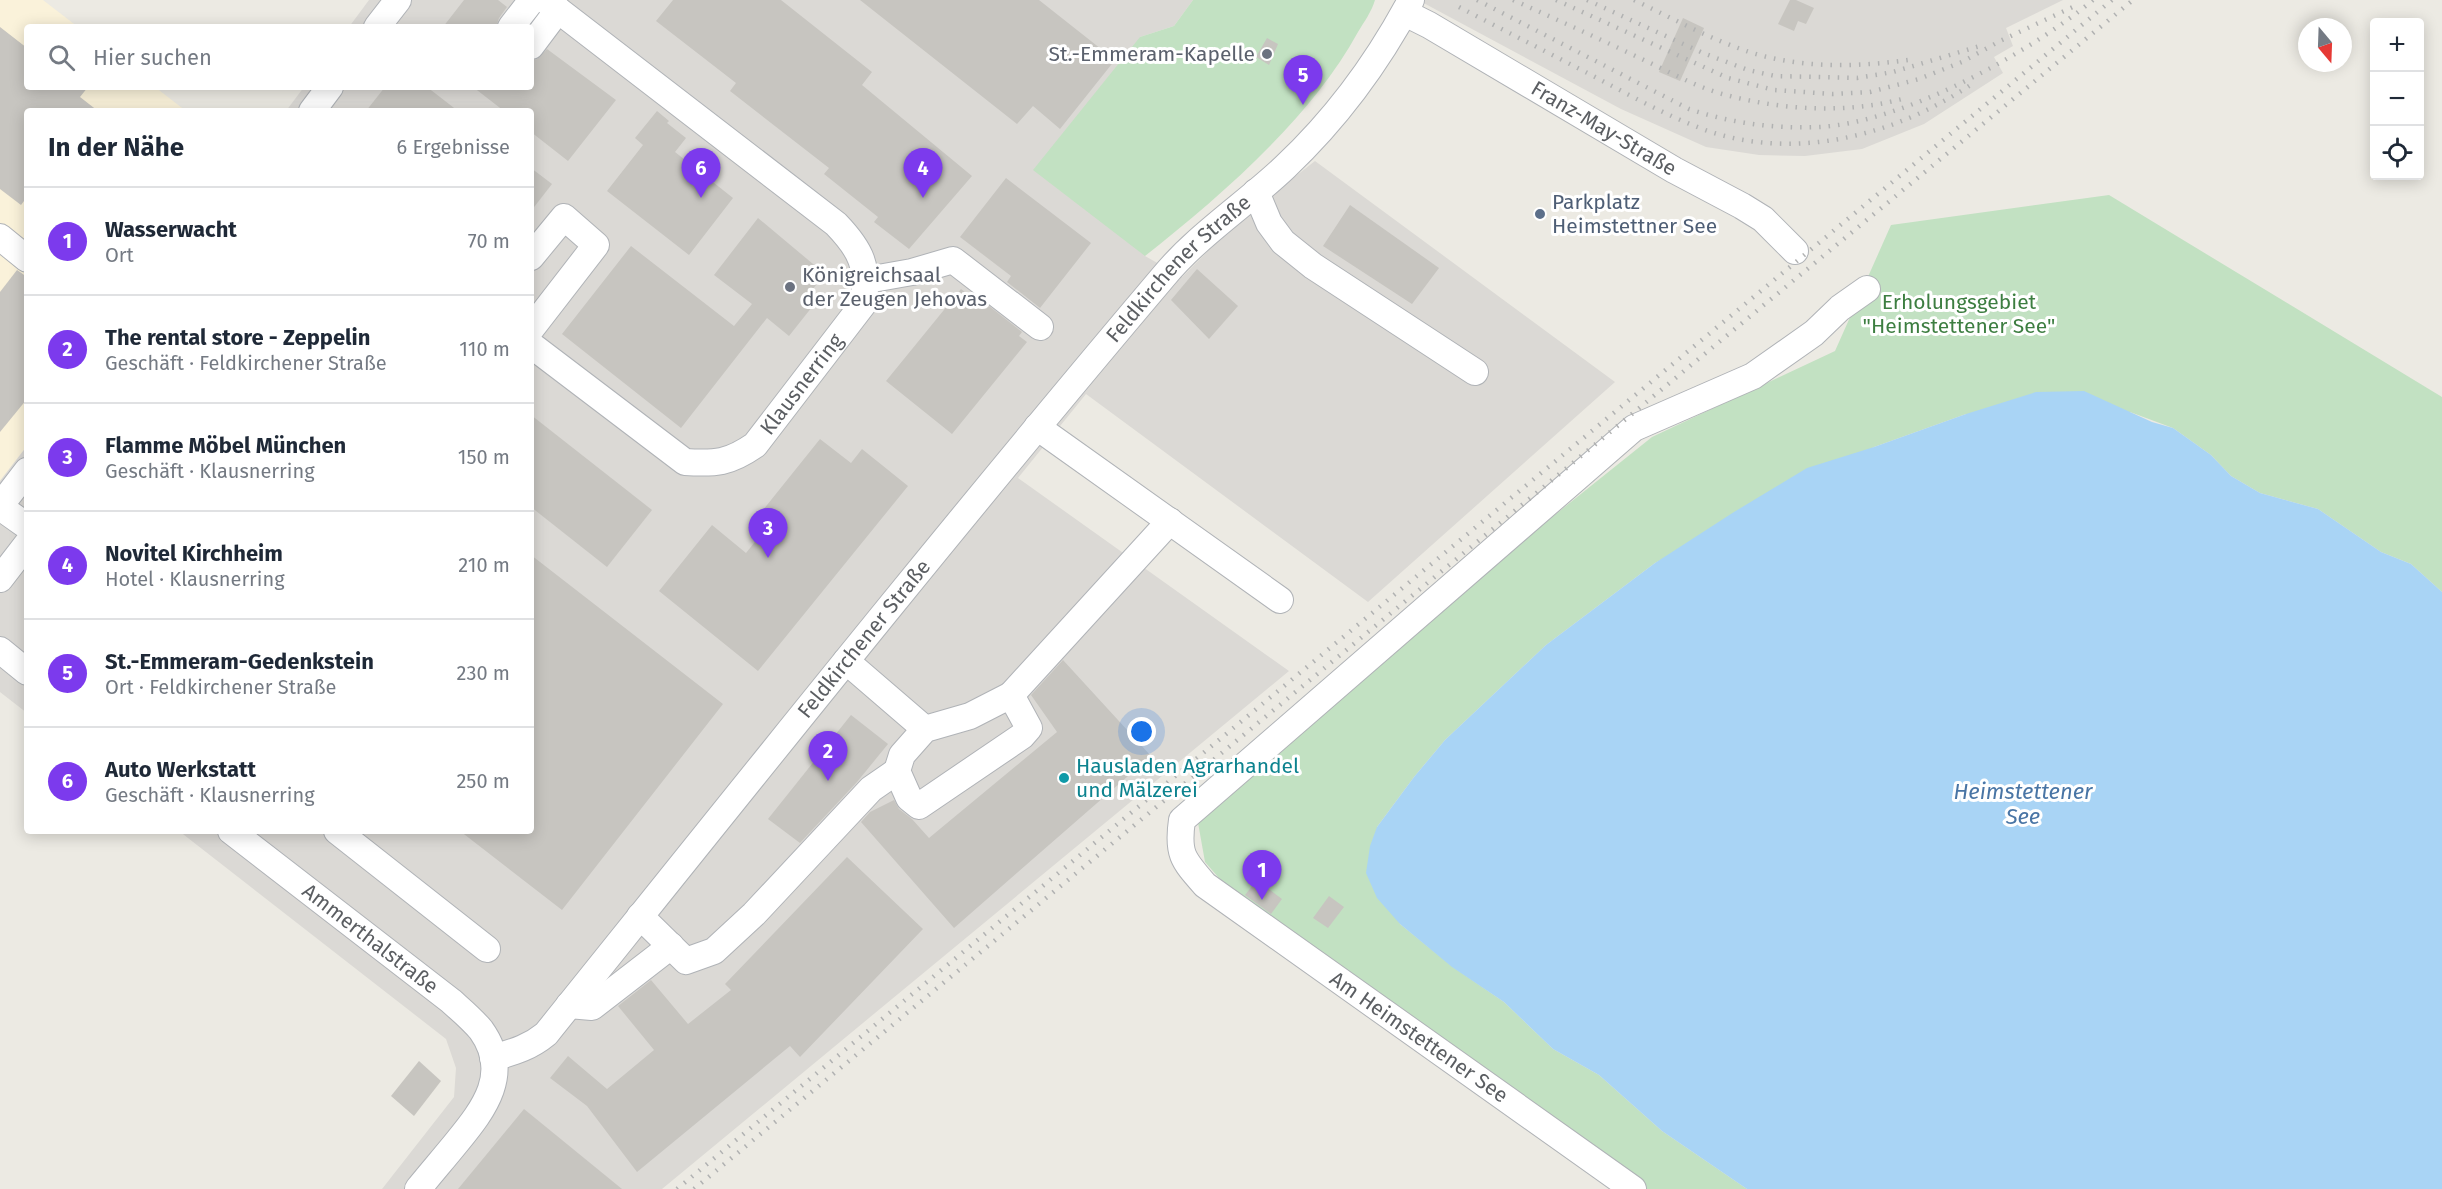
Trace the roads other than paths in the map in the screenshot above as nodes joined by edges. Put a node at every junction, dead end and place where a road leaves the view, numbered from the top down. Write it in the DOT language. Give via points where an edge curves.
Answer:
graph roads {
  1 [pos="398,0"];
  2 [pos="532,0"];
  3 [pos="552,5"];
  4 [pos="1408,6"];
  5 [pos="379,24"];
  6 [pos="513,24"];
  7 [pos="534,40"];
  8 [pos="328,90"];
  9 [pos="314,108"];
  10 [pos="1256,192"];
  11 [pos="0,237"];
  12 [pos="1795,251"];
  13 [pos="534,253"];
  14 [pos="24,257"];
  15 [pos="867,280"];
  16 [pos="1867,289"];
  17 [pos="534,325"];
  18 [pos="1040,327"];
  19 [pos="534,347"];
  20 [pos="1475,372"];
  21 [pos="1037,427"];
  22 [pos="24,475"];
  23 [pos="0,506"];
  24 [pos="1170,521"];
  25 [pos="24,524"];
  26 [pos="24,548"];
  27 [pos="0,579"];
  28 [pos="1280,600"];
  29 [pos="0,650"];
  30 [pos="846,661"];
  31 [pos="24,670"];
  32 [pos="1011,695"];
  33 [pos="925,729"];
  34 [pos="897,771"];
  35 [pos="235,834"];
  36 [pos="341,834"];
  37 [pos="640,916"];
  38 [pos="671,946"];
  39 [pos="487,949"];
  40 [pos="569,1005"];
  41 [pos="493,1058"];
  42 [pos="418,1189"];
  43 [pos="1633,1189"];
  1 -- 5 [label="street"];
  2 -- 6 [label="street"];
  3 -- 7 [label="street"];
  3 -- 15 [label="street" via="836,224 854,243"];
  4 -- 10 [label="street, Feldkirchener Straße" via="1346,102"];
  4 -- 12 [label="street, Franz-May-Straße" via="1441,32 1763,219"];
  8 -- 9 [label="street"];
  10 -- 20 [label="street" via="1269,224 1283,242 1313,266"];
  10 -- 21 [label="street, Feldkirchener Straße" via="1171,267"];
  11 -- 14 [label="street"];
  13 -- 17 [label="street" via="564,217 596,245"];
  15 -- 18 [label="street" via="953,260"];
  15 -- 19 [label="street, Klausnerring" via="864,303 755,445 738,457 716,464 685,462"];
  16 -- 43 [label="street, Am Heimstettener See" via="1753,376 1634,428 1182,820 1179,843 1186,864 1205,885"];
  21 -- 24 [label="street"];
  21 -- 30 [label="street, Feldkirchener Straße"];
  22 -- 23 [label="street"];
  23 -- 25 [label="street"];
  24 -- 28 [label="street"];
  24 -- 32 [label="street"];
  26 -- 27 [label="street"];
  29 -- 31 [label="street"];
  30 -- 33 [label="street"];
  30 -- 37 [label="street, Feldkirchener Straße"];
  32 -- 33 [label="street" via="970,716"];
  32 -- 34 [label="street" via="1029,728 919,806 909,798"];
  33 -- 34 [label="street" via="902,754"];
  34 -- 38 [label="street" via="871,789 714,951 686,961"];
  35 -- 41 [label="street, Ammerthalstraße" via="451,1001 481,1030"];
  36 -- 39 [label="street"];
  37 -- 38 [label="street"];
  37 -- 40 [label="street, Feldkirchener Straße"];
  38 -- 40 [label="street" via="592,1007"];
  40 -- 41 [label="street, Feldkirchener Straße" via="533,1044"];
  41 -- 42 [label="street" via="494,1073 487,1102"];
}
